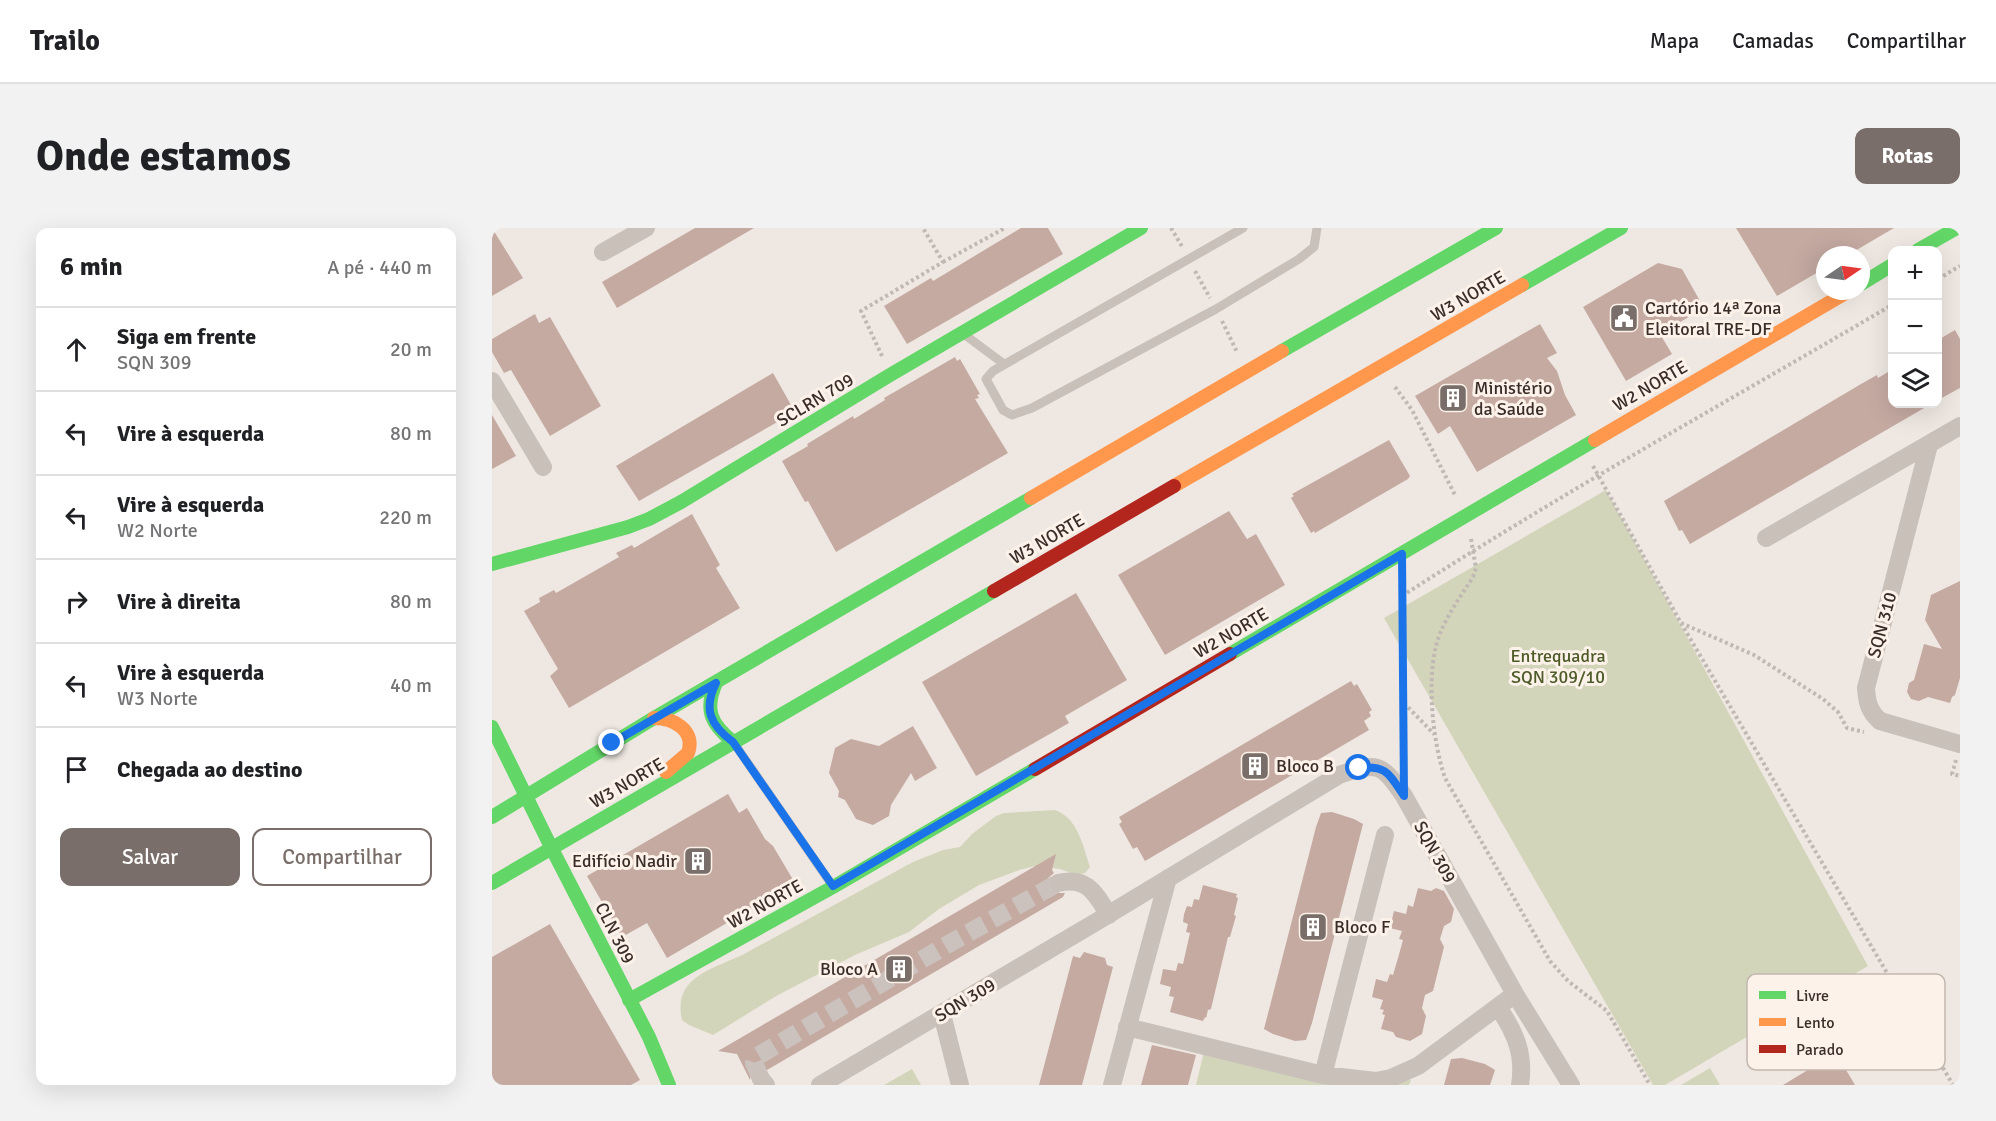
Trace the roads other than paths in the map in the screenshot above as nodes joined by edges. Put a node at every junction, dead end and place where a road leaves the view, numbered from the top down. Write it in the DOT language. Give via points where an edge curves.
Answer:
graph roads {
  1 [pos="646,228"];
  2 [pos="1141,228"];
  3 [pos="1243,228"];
  4 [pos="1317,228"];
  5 [pos="1496,228"];
  6 [pos="1621,228"];
  7 [pos="1957,228"];
  8 [pos="1925,246"];
  9 [pos="603,252"];
  10 [pos="1888,269"];
  11 [pos="1870,279"];
  12 [pos="1834,300"];
  13 [pos="962,333"];
  14 [pos="1004,364"];
  15 [pos="492,381"];
  16 [pos="1960,426"];
  17 [pos="1929,445"];
  18 [pos="543,467"];
  19 [pos="1766,538"];
  20 [pos="492,564"];
  21 [pos="716,683"];
  22 [pos="654,718"];
  23 [pos="492,726"];
  24 [pos="733,742"];
  25 [pos="1959,750"];
  26 [pos="527,797"];
  27 [pos="632,801"];
  28 [pos="492,817"];
  29 [pos="1385,835"];
  30 [pos="551,847"];
  31 [pos="1168,878"];
  32 [pos="492,883"];
  33 [pos="1058,883"];
  34 [pos="833,886"];
  35 [pos="1109,915"];
  36 [pos="1515,994"];
  37 [pos="629,1000"];
  38 [pos="1498,1007"];
  39 [pos="942,1014"];
  40 [pos="1127,1027"];
  41 [pos="1323,1075"];
  42 [pos="821,1084"];
  43 [pos="669,1085"];
  44 [pos="960,1085"];
  45 [pos="1112,1085"];
  46 [pos="1520,1085"];
  47 [pos="1571,1085"];
  1 -- 9 [label="street"];
  2 -- 13 [label="main road, SCLRN 709"];
  3 -- 14 [label="lane"];
  4 -- 14 [label="lane" via="1314,247 1299,259 1216,309 1032,408 1012,415 1003,410 986,379"];
  5 -- 21 [label="main road"];
  6 -- 24 [label="main road, W3 NORTE"];
  7 -- 8 [label="main road"];
  10 -- 11 [label="main road"];
  12 -- 34 [label="main road, W2 NORTE"];
  13 -- 14 [label="lane"];
  13 -- 20 [label="main road, SCLRN 709" via="649,519"];
  15 -- 18 [label="street"];
  16 -- 17 [label="street"];
  17 -- 19 [label="street"];
  17 -- 25 [label="street, SQN 310" via="1867,682 1867,703 1880,721"];
  21 -- 22 [label="main road"];
  21 -- 24 [label="main road" via="711,692 710,715"];
  22 -- 26 [label="main road"];
  22 -- 27 [label="main road" via="672,720 682,727 690,746 687,754"];
  23 -- 26 [label="main road, CLN 309"];
  24 -- 27 [label="main road, W3 NORTE"];
  24 -- 34 [label="lane"];
  26 -- 28 [label="main road"];
  26 -- 30 [label="main road, CLN 309"];
  27 -- 30 [label="main road, W3 NORTE"];
  29 -- 41 [label="street, SQN 309"];
  30 -- 32 [label="main road, W3 NORTE"];
  30 -- 37 [label="main road, CLN 309"];
  31 -- 35 [label="street, SQN 309"];
  31 -- 36 [label="street, SQN 309" via="1339,776 1375,766 1388,773 1404,796"];
  31 -- 40 [label="street"];
  33 -- 35 [label="street" via="1077,881 1091,888"];
  34 -- 37 [label="main road, W2 NORTE"];
  35 -- 39 [label="street, SQN 309"];
  36 -- 38 [label="street"];
  36 -- 47 [label="street, SQN 309"];
  37 -- 43 [label="main road, CLN 309"];
  38 -- 41 [label="street" via="1418,1066 1391,1078 1376,1081"];
  38 -- 46 [label="street" via="1521,1053"];
  39 -- 42 [label="street, SQN 309"];
  39 -- 44 [label="street"];
  40 -- 41 [label="street"];
  40 -- 45 [label="street"];
}
